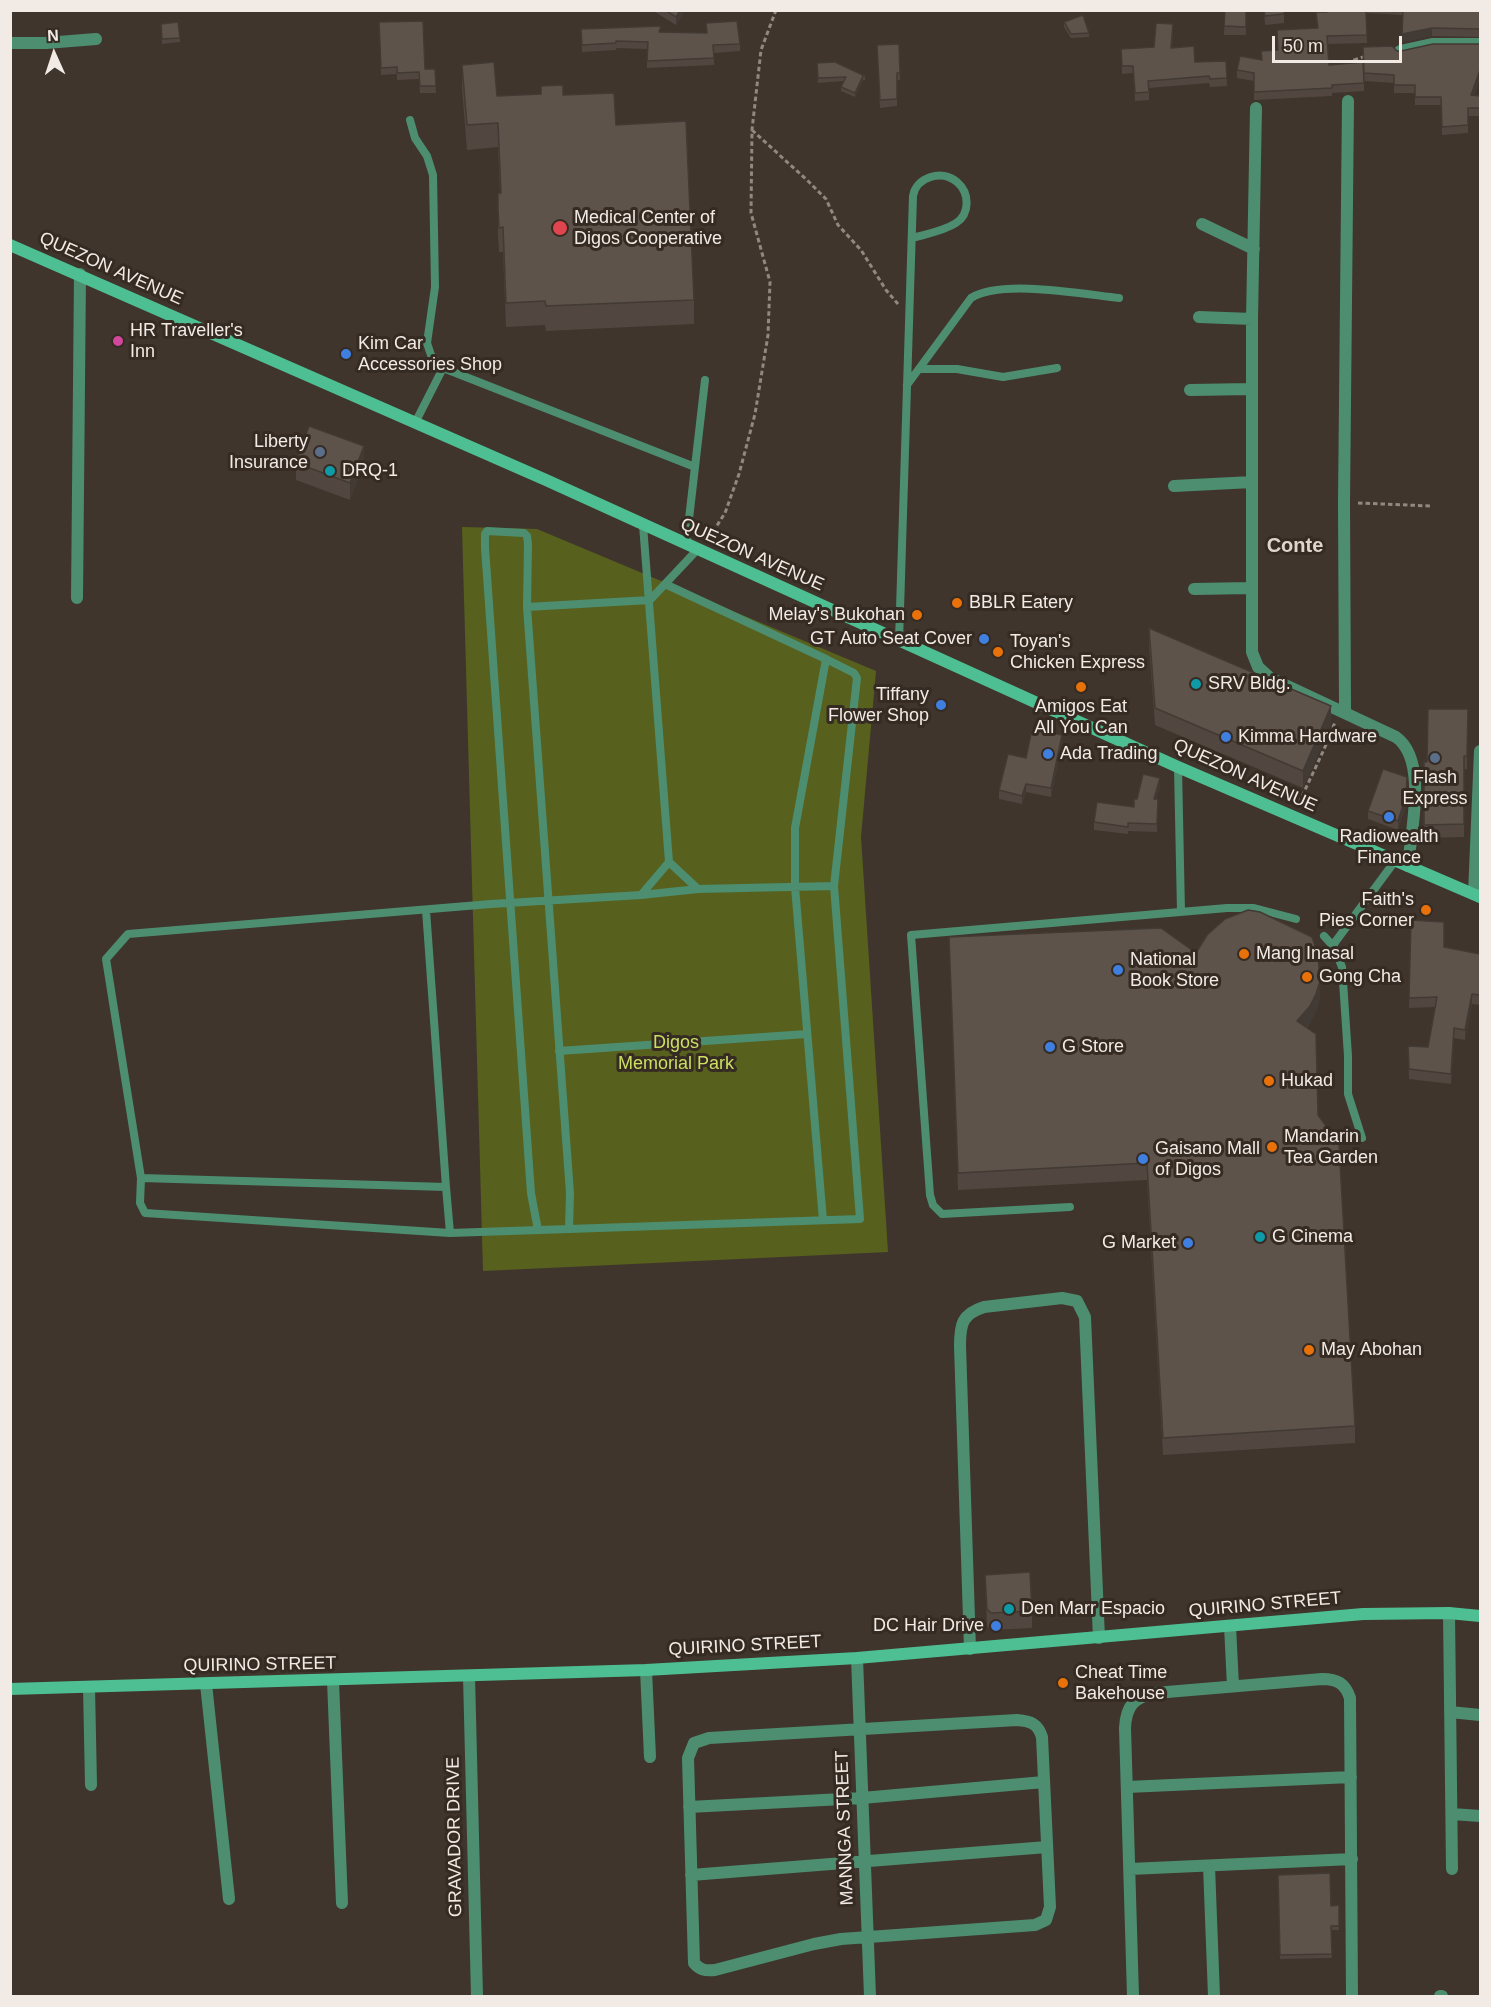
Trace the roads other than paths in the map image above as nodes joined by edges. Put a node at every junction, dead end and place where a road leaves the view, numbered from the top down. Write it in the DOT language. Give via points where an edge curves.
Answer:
graph roads {
  1 [pos="96,39"];
  2 [pos="10,44"];
  3 [pos="1480,44"];
  4 [pos="1400,51"];
  5 [pos="1348,101"];
  6 [pos="1256,108"];
  7 [pos="410,120"];
  8 [pos="1202,224"];
  9 [pos="912,238"];
  10 [pos="10,245"];
  11 [pos="1254,249"];
  12 [pos="80,274"];
  13 [pos="1119,298"];
  14 [pos="1199,317"];
  15 [pos="1252,319"];
  16 [pos="443,368"];
  17 [pos="1057,368"];
  18 [pos="920,369"];
  19 [pos="705,380"];
  20 [pos="907,386"];
  21 [pos="1252,389"];
  22 [pos="1190,390"];
  23 [pos="415,423"];
  24 [pos="695,467"];
  25 [pos="1252,482"];
  26 [pos="1174,486"];
  27 [pos="642,525"];
  28 [pos="692,548"];
  29 [pos="665,584"];
  30 [pos="1251,588"];
  31 [pos="1194,589"];
  32 [pos="77,598"];
  33 [pos="650,600"];
  34 [pos="527,607"];
  35 [pos="899,641"];
  36 [pos="826,659"];
  37 [pos="1342,710"];
  38 [pos="1480,752"];
  39 [pos="1178,767"];
  40 [pos="1395,861"];
  41 [pos="669,862"];
  42 [pos="1408,866"];
  43 [pos="795,886"];
  44 [pos="834,886"];
  45 [pos="698,889"];
  46 [pos="641,895"];
  47 [pos="1477,895"];
  48 [pos="548,901"];
  49 [pos="510,903"];
  50 [pos="426,910"];
  51 [pos="1180,912"];
  52 [pos="1296,919"];
  53 [pos="1324,936"];
  54 [pos="1333,945"];
  55 [pos="807,1034"];
  56 [pos="559,1051"];
  57 [pos="1362,1138"];
  58 [pos="141,1178"];
  59 [pos="446,1187"];
  60 [pos="1070,1207"];
  61 [pos="823,1220"];
  62 [pos="569,1229"];
  63 [pos="538,1230"];
  64 [pos="450,1233"];
  65 [pos="1449,1613"];
  66 [pos="1480,1616"];
  67 [pos="1230,1626"];
  68 [pos="1099,1638"];
  69 [pos="970,1649"];
  70 [pos="857,1658"];
  71 [pos="646,1670"];
  72 [pos="470,1676"];
  73 [pos="333,1681"];
  74 [pos="206,1684"];
  75 [pos="1233,1686"];
  76 [pos="88,1687"];
  77 [pos="10,1689"];
  78 [pos="1450,1712"];
  79 [pos="1480,1715"];
  80 [pos="860,1730"];
  81 [pos="650,1757"];
  82 [pos="1351,1777"];
  83 [pos="1044,1782"];
  84 [pos="91,1785"];
  85 [pos="1127,1787"];
  86 [pos="862,1798"];
  87 [pos="689,1808"];
  88 [pos="1452,1814"];
  89 [pos="1480,1816"];
  90 [pos="1047,1848"];
  91 [pos="1352,1860"];
  92 [pos="865,1862"];
  93 [pos="1209,1866"];
  94 [pos="1130,1869"];
  95 [pos="1452,1869"];
  96 [pos="690,1875"];
  97 [pos="229,1899"];
  98 [pos="342,1903"];
  99 [pos="867,1936"];
  100 [pos="477,1996"];
  101 [pos="870,1996"];
  102 [pos="1133,1996"];
  103 [pos="1214,1996"];
  104 [pos="1352,1996"];
  1 -- 2 [label="street"];
  3 -- 4 [label="street" via="1432,44"];
  5 -- 37 [label="street"];
  6 -- 11 [label="street"];
  7 -- 16 [label="lane" via="414,138 427,156 433,175 435,287 427,344"];
  8 -- 11 [label="street"];
  9 -- 9 [label="lane" via="913,196 919,182 938,176 957,182 967,203 963,218"];
  9 -- 20 [label="lane"];
  10 -- 12 [label="main road, QUEZON AVENUE"];
  11 -- 15 [label="street"];
  12 -- 23 [label="main road, QUEZON AVENUE"];
  12 -- 32 [label="street"];
  13 -- 18 [label="lane" via="1015,288 980,292 971,298"];
  14 -- 15 [label="street"];
  15 -- 21 [label="street"];
  16 -- 23 [label="lane"];
  16 -- 24 [label="lane"];
  17 -- 18 [label="lane" via="1003,377 957,369"];
  18 -- 20 [label="lane"];
  19 -- 24 [label="lane"];
  20 -- 35 [label="lane"];
  21 -- 22 [label="street"];
  21 -- 25 [label="street"];
  23 -- 27 [label="main road, QUEZON AVENUE"];
  24 -- 28 [label="lane"];
  25 -- 26 [label="street"];
  25 -- 30 [label="street"];
  27 -- 28 [label="main road, QUEZON AVENUE"];
  27 -- 33 [label="lane"];
  28 -- 29 [label="lane"];
  28 -- 35 [label="main road, QUEZON AVENUE"];
  29 -- 33 [label="lane"];
  29 -- 36 [label="lane"];
  30 -- 31 [label="street"];
  30 -- 37 [label="street" via="1254,662 1270,678"];
  33 -- 34 [label="lane"];
  33 -- 41 [label="lane"];
  34 -- 48 [label="lane"];
  34 -- 49 [label="lane" via="527,536 487,531 485,548"];
  35 -- 39 [label="main road, QUEZON AVENUE"];
  36 -- 43 [label="lane" via="795,828"];
  36 -- 44 [label="lane" via="854,673 856,678"];
  37 -- 42 [label="street" via="1396,736 1412,758 1416,786"];
  38 -- 47 [label="street"];
  39 -- 40 [label="main road, QUEZON AVENUE"];
  39 -- 51 [label="lane"];
  40 -- 42 [label="main road, QUEZON AVENUE"];
  40 -- 54 [label="lane"];
  41 -- 45 [label="lane"];
  41 -- 46 [label="lane"];
  42 -- 47 [label="main road, QUEZON AVENUE"];
  43 -- 44 [label="lane"];
  43 -- 45 [label="lane"];
  43 -- 55 [label="lane"];
  44 -- 61 [label="lane" via="860,1219"];
  45 -- 46 [label="lane"];
  46 -- 48 [label="lane"];
  48 -- 49 [label="lane"];
  48 -- 56 [label="lane"];
  49 -- 50 [label="lane"];
  49 -- 63 [label="lane" via="531,1193"];
  50 -- 58 [label="lane" via="128,934 106,959"];
  50 -- 59 [label="lane"];
  51 -- 52 [label="lane" via="1254,908"];
  51 -- 60 [label="lane" via="911,935 933,1205 942,1214"];
  53 -- 54 [label="lane"];
  54 -- 57 [label="lane" via="1342,967 1348,1094"];
  55 -- 56 [label="lane"];
  55 -- 61 [label="lane"];
  56 -- 62 [label="lane" via="570,1193"];
  58 -- 59 [label="lane"];
  58 -- 64 [label="lane" via="140,1203 145,1213"];
  59 -- 64 [label="lane"];
  61 -- 62 [label="lane"];
  62 -- 63 [label="lane"];
  63 -- 64 [label="lane"];
  65 -- 66 [label="main road, QUIRINO STREET"];
  65 -- 67 [label="main road, QUIRINO STREET" via="1363,1614"];
  65 -- 78 [label="street"];
  67 -- 68 [label="main road, QUIRINO STREET"];
  67 -- 75 [label="street"];
  68 -- 69 [label="main road, QUIRINO STREET"];
  68 -- 69 [label="street" via="1085,1317 1077,1301 1062,1298 984,1307 972,1311 963,1322 960,1346"];
  69 -- 70 [label="main road, QUIRINO STREET"];
  70 -- 71 [label="main road, QUIRINO STREET"];
  70 -- 80 [label="street, MANNGA STREET"];
  71 -- 72 [label="main road, QUIRINO STREET"];
  71 -- 81 [label="street"];
  72 -- 73 [label="main road, QUIRINO STREET"];
  72 -- 100 [label="street, GRAVADOR DRIVE"];
  73 -- 74 [label="main road, QUIRINO STREET"];
  73 -- 98 [label="street"];
  74 -- 76 [label="main road, QUIRINO STREET"];
  74 -- 97 [label="street"];
  75 -- 82 [label="street" via="1339,1681 1350,1698"];
  75 -- 85 [label="street" via="1142,1695 1133,1702 1125,1719"];
  76 -- 77 [label="main road, QUIRINO STREET"];
  76 -- 84 [label="street"];
  78 -- 79 [label="street"];
  78 -- 88 [label="street"];
  80 -- 83 [label="street" via="1031,1722 1042,1737"];
  80 -- 86 [label="street, MANNGA STREET"];
  80 -- 87 [label="street" via="700,1740 694,1743 688,1758"];
  82 -- 85 [label="street"];
  82 -- 91 [label="street"];
  83 -- 86 [label="street"];
  83 -- 90 [label="street"];
  85 -- 94 [label="street"];
  86 -- 87 [label="street"];
  86 -- 92 [label="street, MANNGA STREET"];
  87 -- 96 [label="street"];
  88 -- 89 [label="street"];
  88 -- 95 [label="street"];
  90 -- 92 [label="street"];
  90 -- 99 [label="street" via="1050,1907 1041,1923"];
  91 -- 93 [label="street"];
  91 -- 104 [label="street"];
  92 -- 96 [label="street"];
  92 -- 99 [label="street, MANNGA STREET"];
  93 -- 94 [label="street"];
  93 -- 103 [label="street"];
  94 -- 102 [label="street"];
  96 -- 99 [label="street" via="692,1957 699,1969 715,1970 814,1944"];
  99 -- 101 [label="street, MANNGA STREET"];
}
